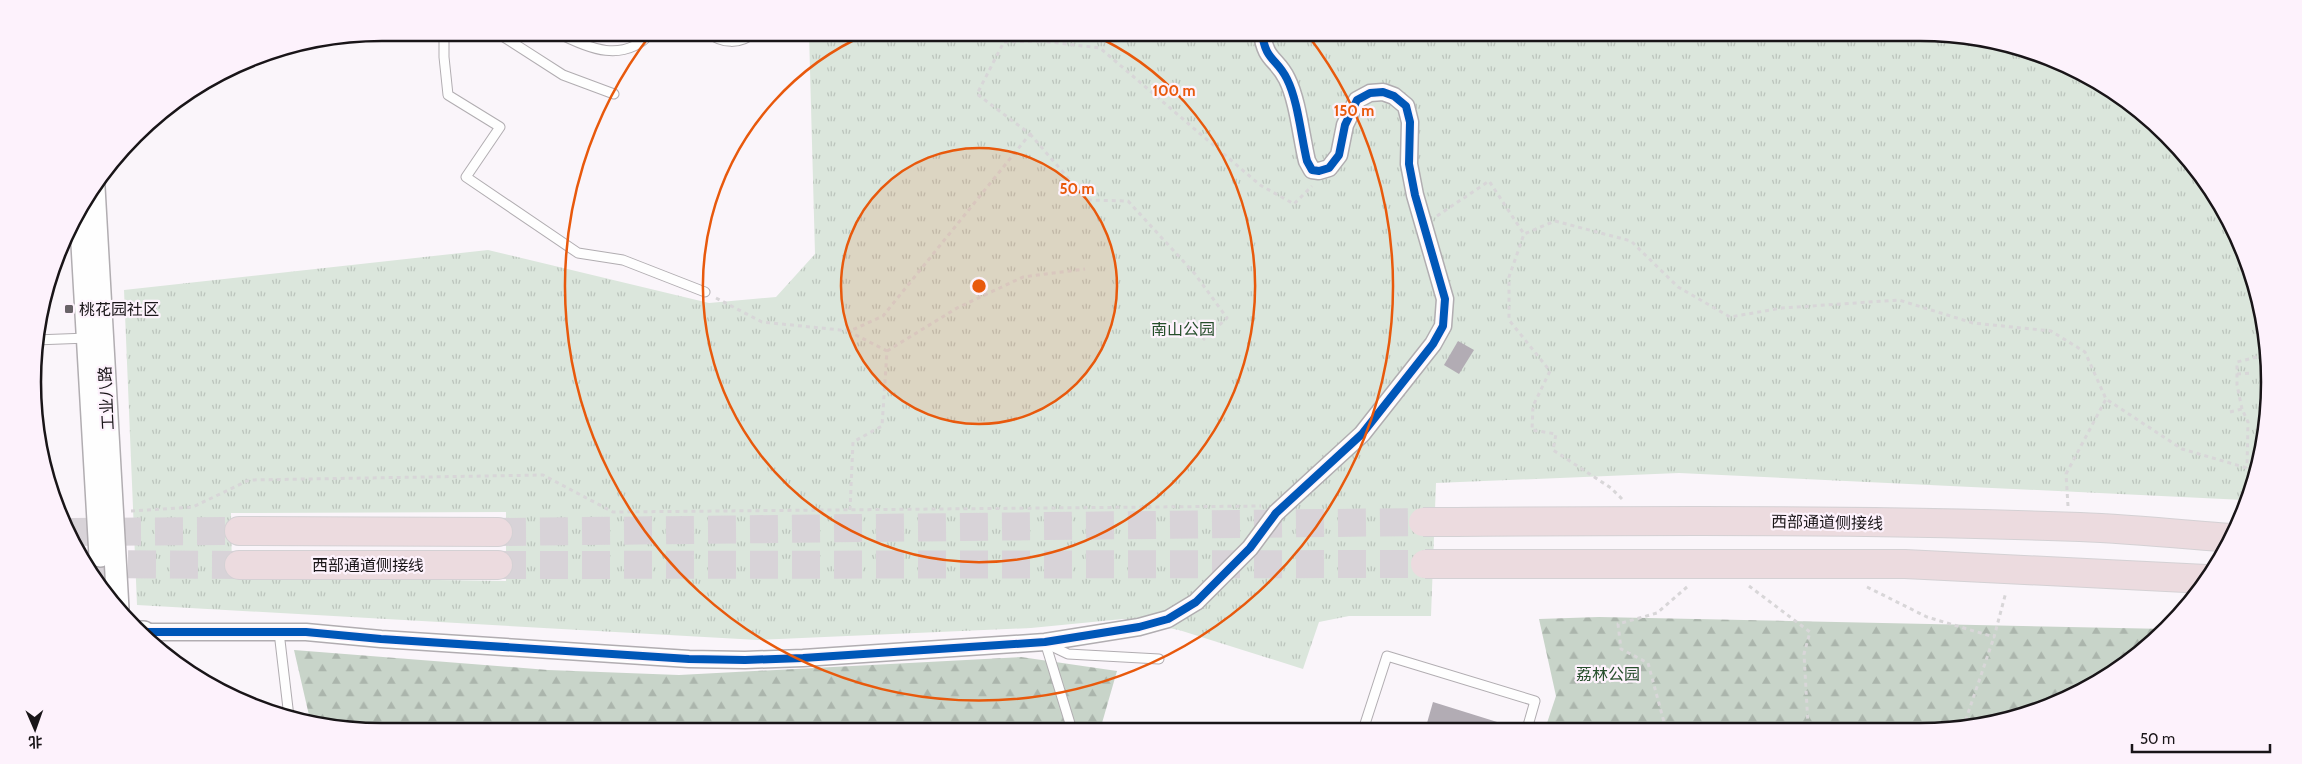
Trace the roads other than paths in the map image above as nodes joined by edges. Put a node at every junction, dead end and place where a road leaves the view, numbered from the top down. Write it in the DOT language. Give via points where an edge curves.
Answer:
graph roads {
  1 [pos="444,41"];
  2 [pos="510,41"];
  3 [pos="580,41"];
  4 [pos="644,41"];
  5 [pos="721,41"];
  6 [pos="734,41"];
  7 [pos="1263,41"];
  8 [pos="614,94"];
  9 [pos="94,201"];
  10 [pos="81,222"];
  11 [pos="705,292"];
  12 [pos="95,337"];
  13 [pos="44,340"];
  14 [pos="1423,522"];
  15 [pos="239,531"];
  16 [pos="498,532"];
  17 [pos="2223,538"];
  18 [pos="1425,564"];
  19 [pos="239,565"];
  20 [pos="498,565"];
  21 [pos="102,575"];
  22 [pos="2198,579"];
  23 [pos="117,596"];
  24 [pos="151,632"];
  25 [pos="279,632"];
  26 [pos="1045,642"];
  27 [pos="1159,659"];
  28 [pos="288,709"];
  29 [pos="1070,723"];
  30 [pos="1366,723"];
  31 [pos="1529,723"];
  1 -- 11 [label="lane" via="448,95 500,127 466,177 578,254 623,260"];
  2 -- 8 [label="lane" via="563,76"];
  3 -- 4 [label="lane" via="610,52 627,51"];
  5 -- 6 [label="lane"];
  7 -- 26 [label="street" via="1272,60 1287,78 1312,170 1329,168 1339,155 1345,126 1357,100 1370,93 1384,92 1406,106 1410,122 1409,164 1446,299 1443,326 1433,344 1362,434 1276,513 1250,548 1196,602 1168,619 1139,627"];
  9 -- 12 [label="street, 工业八路"];
  10 -- 12 [label="street, 工业八路"];
  12 -- 13 [label="lane"];
  12 -- 21 [label="street, 工业八路"];
  12 -- 23 [label="street, 工业八路" via="113,512"];
  14 -- 17 [label="highway, 西部通道侧接线, bridge" via="1906,522 2082,527"];
  15 -- 16 [label="highway, 西部通道侧接线"];
  18 -- 22 [label="highway, bridge" via="1905,564"];
  19 -- 20 [label="highway, 西部通道侧接线"];
  24 -- 25 [label="street"];
  25 -- 26 [label="street" via="689,659 803,658"];
  25 -- 28 [label="lane"];
  26 -- 27 [label="lane" via="1068,654"];
  26 -- 29 [label="lane"];
  30 -- 31 [label="lane" via="1387,656 1535,702"];
}
